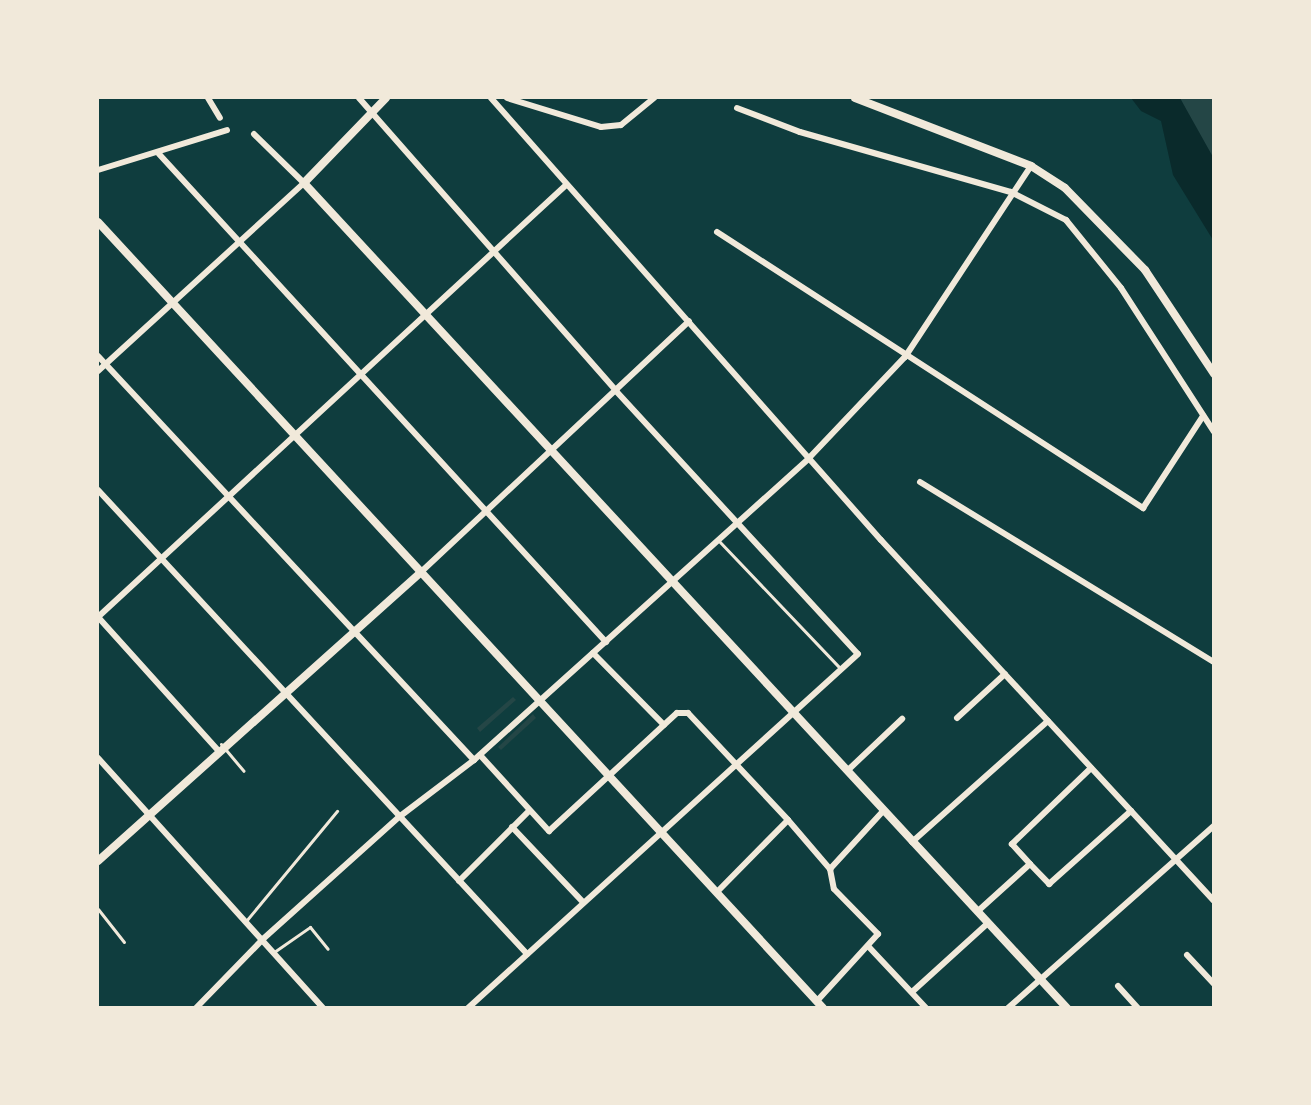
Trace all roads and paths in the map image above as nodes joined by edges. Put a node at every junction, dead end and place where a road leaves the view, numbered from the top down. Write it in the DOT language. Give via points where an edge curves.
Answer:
graph roads {
  1 [pos="208,98"];
  2 [pos="359,98"];
  3 [pos="386,98"];
  4 [pos="490,98"];
  5 [pos="507,98"];
  6 [pos="654,98"];
  7 [pos="855,98"];
  8 [pos="737,108"];
  9 [pos="372,112"];
  10 [pos="220,118"];
  11 [pos="227,130"];
  12 [pos="254,134"];
  13 [pos="159,154"];
  14 [pos="1031,166"];
  15 [pos="98,170"];
  16 [pos="304,183"];
  17 [pos="566,185"];
  18 [pos="1011,192"];
  19 [pos="98,222"];
  20 [pos="717,232"];
  21 [pos="240,242"];
  22 [pos="492,253"];
  23 [pos="172,303"];
  24 [pos="426,315"];
  25 [pos="689,321"];
  26 [pos="98,356"];
  27 [pos="905,357"];
  28 [pos="105,364"];
  29 [pos="98,371"];
  30 [pos="361,374"];
  31 [pos="1214,374"];
  32 [pos="616,391"];
  33 [pos="1203,416"];
  34 [pos="1214,432"];
  35 [pos="294,435"];
  36 [pos="549,451"];
  37 [pos="809,458"];
  38 [pos="920,482"];
  39 [pos="98,490"];
  40 [pos="226,498"];
  41 [pos="486,510"];
  42 [pos="738,523"];
  43 [pos="718,540"];
  44 [pos="160,558"];
  45 [pos="421,572"];
  46 [pos="670,584"];
  47 [pos="98,617"];
  48 [pos="351,632"];
  49 [pos="606,642"];
  50 [pos="593,653"];
  51 [pos="1214,662"];
  52 [pos="841,670"];
  53 [pos="1005,674"];
  54 [pos="283,690"];
  55 [pos="540,701"];
  56 [pos="794,714"];
  57 [pos="957,718"];
  58 [pos="902,719"];
  59 [pos="1048,721"];
  60 [pos="664,726"];
  61 [pos="219,747"];
  62 [pos="98,758"];
  63 [pos="477,758"];
  64 [pos="739,763"];
  65 [pos="1091,768"];
  66 [pos="244,771"];
  67 [pos="847,771"];
  68 [pos="610,777"];
  69 [pos="884,810"];
  70 [pos="337,811"];
  71 [pos="1131,811"];
  72 [pos="528,812"];
  73 [pos="148,813"];
  74 [pos="399,817"];
  75 [pos="788,820"];
  76 [pos="1214,826"];
  77 [pos="512,827"];
  78 [pos="662,833"];
  79 [pos="912,842"];
  80 [pos="1175,859"];
  81 [pos="98,861"];
  82 [pos="1030,864"];
  83 [pos="830,869"];
  84 [pos="459,881"];
  85 [pos="717,892"];
  86 [pos="1214,901"];
  87 [pos="583,902"];
  88 [pos="98,909"];
  89 [pos="978,911"];
  90 [pos="246,921"];
  91 [pos="988,923"];
  92 [pos="263,939"];
  93 [pos="124,942"];
  94 [pos="868,946"];
  95 [pos="328,949"];
  96 [pos="274,952"];
  97 [pos="527,954"];
  98 [pos="1187,955"];
  99 [pos="1040,979"];
  100 [pos="1214,984"];
  101 [pos="1118,986"];
  102 [pos="912,992"];
  103 [pos="318,1001"];
  104 [pos="820,1004"];
  105 [pos="196,1008"];
  106 [pos="313,1008"];
  107 [pos="323,1008"];
  108 [pos="468,1008"];
  109 [pos="926,1008"];
  110 [pos="1008,1008"];
  111 [pos="1066,1008"];
  112 [pos="1138,1008"];
  1 -- 10 [label="street"];
  2 -- 9 [label="street"];
  3 -- 9 [label="street"];
  4 -- 17 [label="street"];
  5 -- 6 [label="street" via="601,127 621,125"];
  7 -- 14 [label="main road"];
  8 -- 18 [label="street" via="800,132"];
  9 -- 16 [label="street"];
  9 -- 22 [label="street"];
  11 -- 13 [label="street"];
  12 -- 16 [label="street"];
  13 -- 15 [label="street"];
  13 -- 21 [label="street"];
  14 -- 18 [label="street"];
  14 -- 31 [label="main road" via="1065,188 1138,261"];
  16 -- 21 [label="street"];
  16 -- 24 [label="street"];
  17 -- 22 [label="street"];
  17 -- 25 [label="street"];
  18 -- 27 [label="street"];
  18 -- 33 [label="street" via="1044,207 1081,236"];
  19 -- 23 [label="street"];
  20 -- 27 [label="street"];
  21 -- 23 [label="street"];
  21 -- 30 [label="street"];
  22 -- 24 [label="street"];
  22 -- 32 [label="street"];
  23 -- 28 [label="street"];
  23 -- 35 [label="street"];
  24 -- 30 [label="street"];
  24 -- 36 [label="street"];
  25 -- 32 [label="street"];
  25 -- 37 [label="street"];
  26 -- 28 [label="street"];
  27 -- 33 [label="street" via="1143,508"];
  27 -- 37 [label="street"];
  28 -- 29 [label="street"];
  28 -- 40 [label="street"];
  30 -- 35 [label="street"];
  30 -- 41 [label="street"];
  32 -- 36 [label="street"];
  32 -- 42 [label="street"];
  33 -- 34 [label="street"];
  35 -- 40 [label="street"];
  35 -- 45 [label="street"];
  36 -- 41 [label="street"];
  36 -- 46 [label="street"];
  37 -- 42 [label="street"];
  37 -- 53 [label="street"];
  38 -- 51 [label="street"];
  39 -- 44 [label="street"];
  40 -- 44 [label="street"];
  40 -- 48 [label="street"];
  41 -- 45 [label="street"];
  41 -- 49 [label="street"];
  42 -- 43 [label="street"];
  42 -- 52 [label="street" via="858,654"];
  43 -- 46 [label="street"];
  43 -- 52 [label="lane"];
  44 -- 47 [label="street"];
  44 -- 54 [label="street"];
  45 -- 48 [label="main road"];
  45 -- 55 [label="main road"];
  46 -- 49 [label="street"];
  46 -- 56 [label="street"];
  47 -- 61 [label="street"];
  48 -- 54 [label="main road"];
  48 -- 63 [label="street"];
  49 -- 50 [label="street"];
  50 -- 55 [label="street"];
  50 -- 60 [label="street"];
  52 -- 56 [label="street"];
  53 -- 57 [label="street"];
  53 -- 59 [label="street"];
  54 -- 61 [label="main road"];
  54 -- 74 [label="street"];
  55 -- 63 [label="street"];
  55 -- 68 [label="main road"];
  56 -- 64 [label="street"];
  56 -- 67 [label="street"];
  58 -- 67 [label="street"];
  59 -- 65 [label="street"];
  59 -- 79 [label="street"];
  60 -- 64 [label="street" via="682,711"];
  60 -- 68 [label="street"];
  61 -- 66 [label="lane"];
  61 -- 73 [label="main road"];
  62 -- 73 [label="street"];
  63 -- 72 [label="street"];
  63 -- 74 [label="street"];
  64 -- 75 [label="street"];
  64 -- 78 [label="street"];
  65 -- 71 [label="street"];
  65 -- 82 [label="street" via="1012,844"];
  67 -- 69 [label="street"];
  68 -- 72 [label="street" via="547,830"];
  68 -- 78 [label="main road"];
  69 -- 79 [label="street"];
  69 -- 83 [label="street"];
  70 -- 90 [label="lane"];
  71 -- 80 [label="street"];
  71 -- 82 [label="street" via="1049,884"];
  72 -- 77 [label="street"];
  73 -- 81 [label="main road"];
  73 -- 90 [label="street"];
  74 -- 84 [label="street"];
  74 -- 92 [label="street"];
  75 -- 83 [label="street"];
  75 -- 85 [label="street"];
  76 -- 80 [label="street"];
  77 -- 84 [label="street"];
  77 -- 87 [label="street"];
  78 -- 85 [label="main road"];
  78 -- 87 [label="street"];
  79 -- 89 [label="street"];
  80 -- 86 [label="street"];
  80 -- 99 [label="street"];
  82 -- 89 [label="street"];
  83 -- 94 [label="street" via="834,889 877,933"];
  84 -- 97 [label="street"];
  85 -- 104 [label="main road"];
  87 -- 97 [label="street"];
  88 -- 93 [label="lane"];
  89 -- 91 [label="street"];
  90 -- 92 [label="street"];
  91 -- 99 [label="street"];
  91 -- 102 [label="street"];
  92 -- 96 [label="street"];
  92 -- 105 [label="street"];
  94 -- 102 [label="street"];
  94 -- 104 [label="street"];
  95 -- 96 [label="lane" via="310,927"];
  96 -- 103 [label="street"];
  97 -- 108 [label="street"];
  98 -- 100 [label="street"];
  99 -- 110 [label="street"];
  99 -- 111 [label="street"];
  101 -- 112 [label="street"];
  102 -- 109 [label="street"];
  103 -- 106 [label="street"];
  103 -- 107 [label="street"];
}
